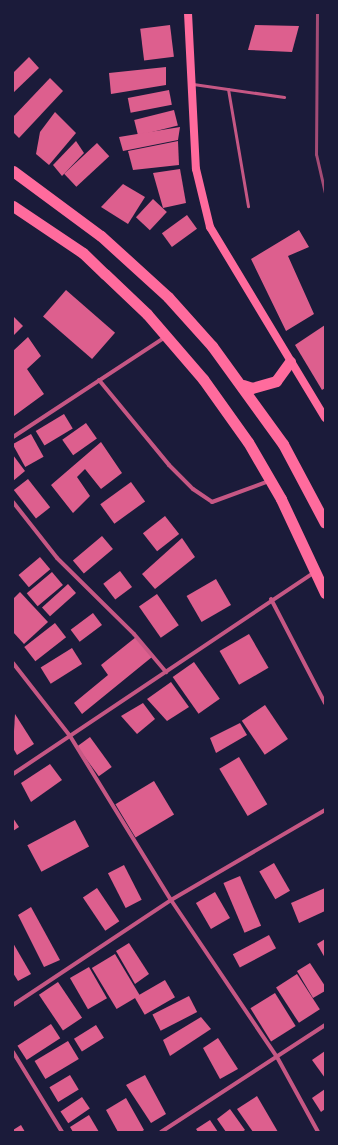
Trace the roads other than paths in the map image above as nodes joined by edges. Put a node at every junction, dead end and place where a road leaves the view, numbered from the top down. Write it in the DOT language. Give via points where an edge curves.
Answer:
graph roads {
  1 [pos="188,13"];
  2 [pos="191,84"];
  3 [pos="228,89"];
  4 [pos="284,97"];
  5 [pos="13,171"];
  6 [pos="13,206"];
  7 [pos="248,206"];
  8 [pos="167,335"];
  9 [pos="290,362"];
  10 [pos="100,380"];
  11 [pos="243,386"];
  12 [pos="325,418"];
  13 [pos="13,437"];
  14 [pos="270,480"];
  15 [pos="13,502"];
  16 [pos="325,523"];
  17 [pos="316,571"];
  18 [pos="325,593"];
  19 [pos="271,599"];
  20 [pos="13,663"];
  21 [pos="166,672"];
  22 [pos="325,703"];
  23 [pos="70,736"];
  24 [pos="13,774"];
  25 [pos="325,810"];
  26 [pos="171,900"];
  27 [pos="13,1005"];
  28 [pos="325,1025"];
  29 [pos="13,1052"];
  30 [pos="277,1057"];
  31 [pos="62,1132"];
  32 [pos="161,1132"];
  33 [pos="318,1132"];
  1 -- 2 [label="main road"];
  2 -- 3 [label="lane"];
  2 -- 9 [label="main road" via="196,169 210,227"];
  3 -- 4 [label="lane"];
  3 -- 7 [label="lane"];
  5 -- 11 [label="highway" via="102,236 168,297"];
  6 -- 8 [label="highway" via="83,253"];
  8 -- 10 [label="street"];
  8 -- 14 [label="highway" via="203,379"];
  9 -- 11 [label="highway" via="276,381 252,388"];
  9 -- 12 [label="main road"];
  10 -- 13 [label="street"];
  10 -- 14 [label="street" via="169,465 192,489 212,502"];
  11 -- 16 [label="highway" via="283,444"];
  14 -- 17 [label="highway"];
  15 -- 21 [label="street" via="57,558 134,634"];
  17 -- 18 [label="highway"];
  17 -- 19 [label="street"];
  19 -- 21 [label="street"];
  19 -- 22 [label="street"];
  20 -- 23 [label="street"];
  21 -- 23 [label="street"];
  23 -- 24 [label="street"];
  23 -- 26 [label="street"];
  25 -- 26 [label="street"];
  26 -- 27 [label="street"];
  26 -- 30 [label="street"];
  28 -- 30 [label="street"];
  29 -- 31 [label="street"];
  30 -- 32 [label="street"];
  30 -- 33 [label="street"];
}
